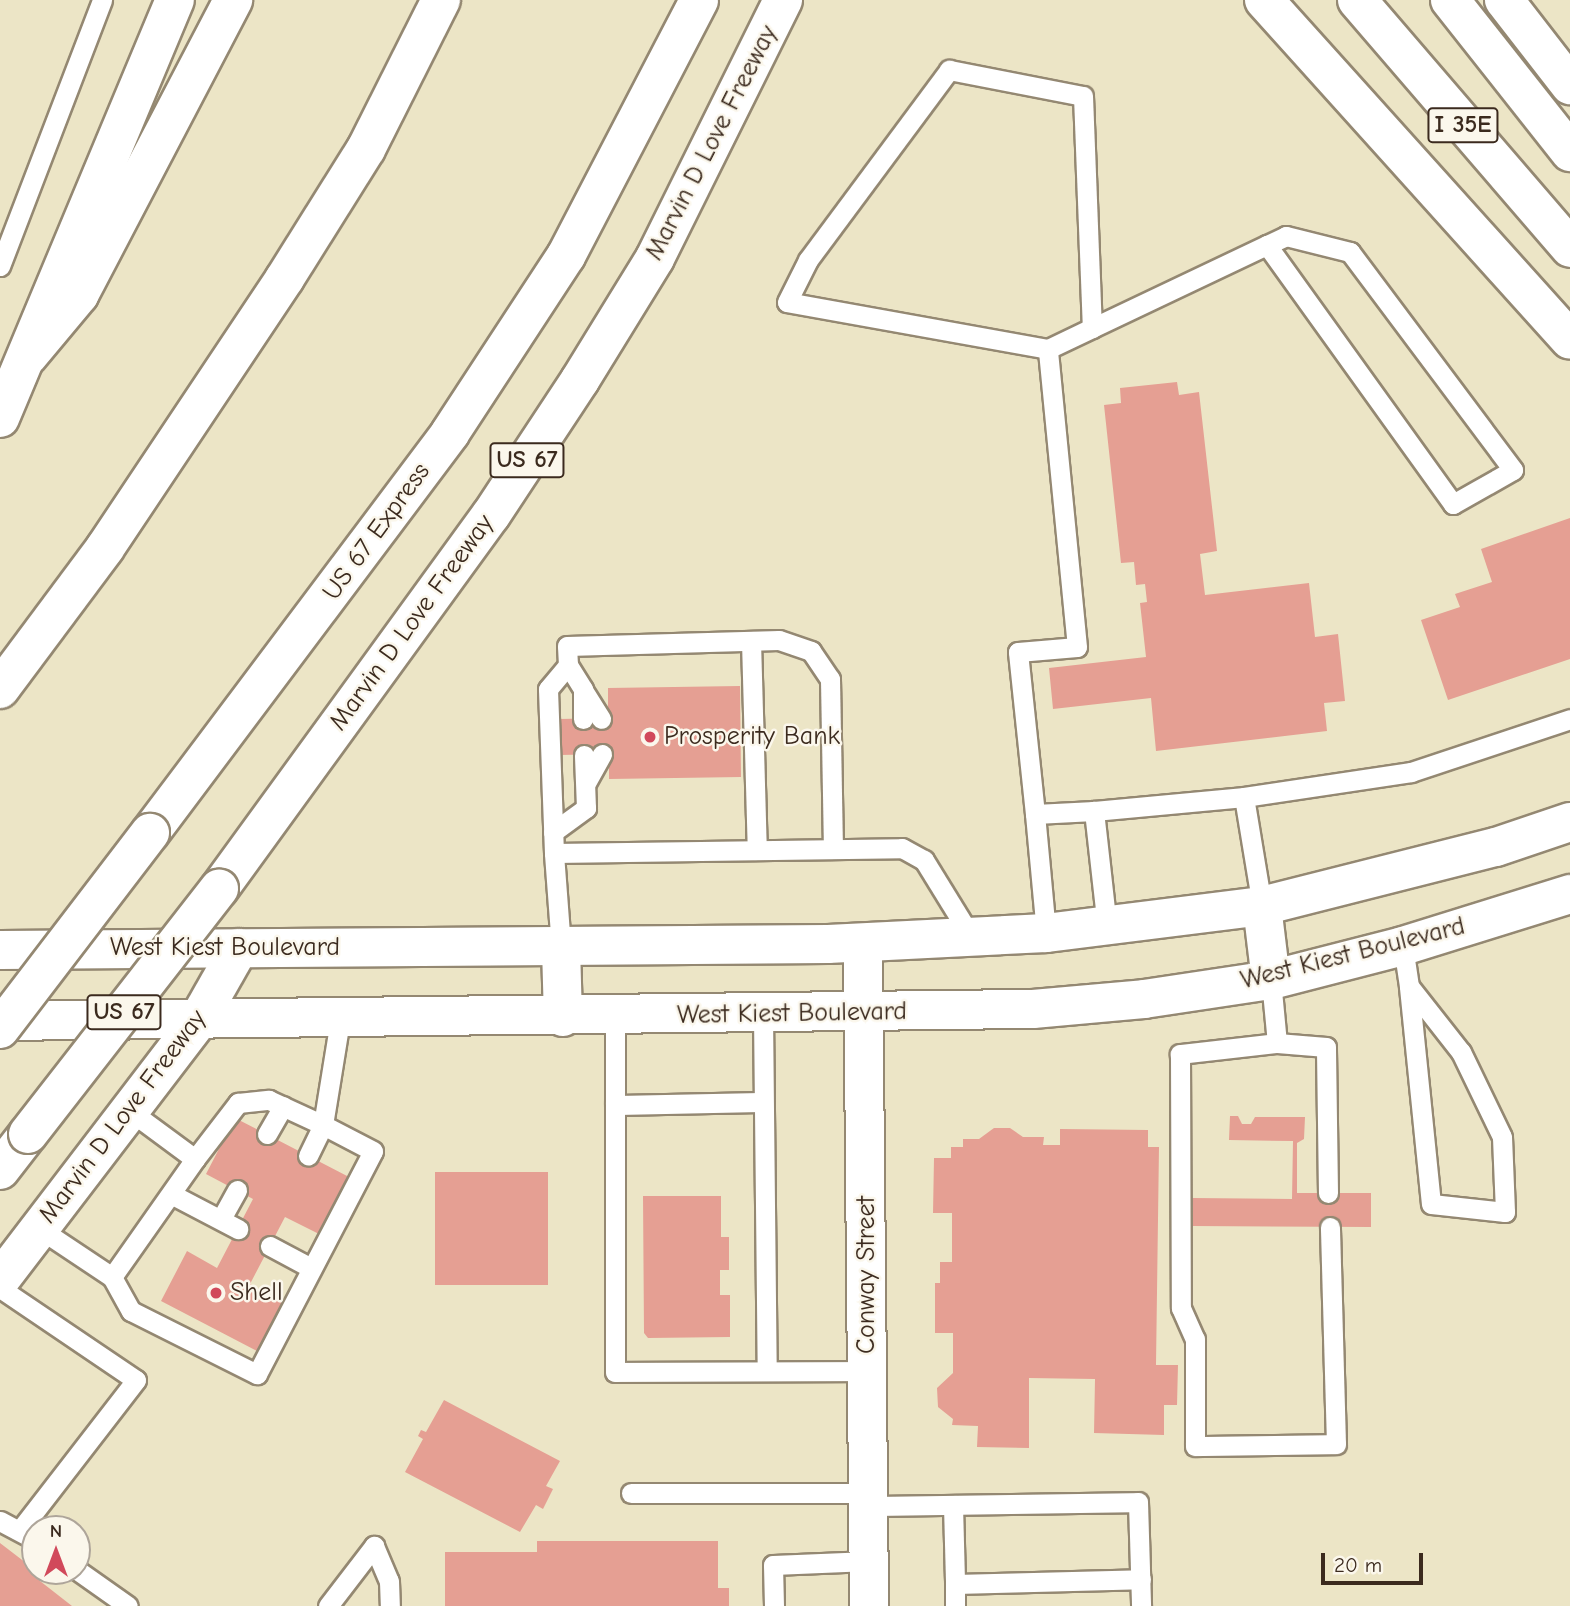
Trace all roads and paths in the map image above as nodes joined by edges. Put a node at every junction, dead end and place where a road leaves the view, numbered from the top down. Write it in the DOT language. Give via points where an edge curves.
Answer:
graph roads {
  1 [pos="103,0"];
  2 [pos="175,0"];
  3 [pos="233,0"];
  4 [pos="441,0"];
  5 [pos="699,0"];
  6 [pos="783,0"];
  7 [pos="1264,0"];
  8 [pos="1357,0"];
  9 [pos="1450,0"];
  10 [pos="1504,0"];
  11 [pos="1570,85"];
  12 [pos="1570,152"];
  13 [pos="1267,245"];
  14 [pos="1570,248"];
  15 [pos="0,266"];
  16 [pos="1092,328"];
  17 [pos="1570,340"];
  18 [pos="1048,349"];
  19 [pos="28,356"];
  20 [pos="0,418"];
  21 [pos="751,640"];
  22 [pos="568,665"];
  23 [pos="0,689"];
  24 [pos="584,719"];
  25 [pos="1570,719"];
  26 [pos="585,784"];
  27 [pos="1244,797"];
  28 [pos="1094,811"];
  29 [pos="1035,814"];
  30 [pos="1570,822"];
  31 [pos="553,832"];
  32 [pos="833,849"];
  33 [pos="757,850"];
  34 [pos="554,853"];
  35 [pos="1570,894"];
  36 [pos="1262,906"];
  37 [pos="1107,928"];
  38 [pos="1046,933"];
  39 [pos="972,938"];
  40 [pos="863,944"];
  41 [pos="1403,946"];
  42 [pos="561,947"];
  43 [pos="239,948"];
  44 [pos="0,950"];
  45 [pos="1271,980"];
  46 [pos="1409,986"];
  47 [pos="865,1013"];
  48 [pos="763,1014"];
  49 [pos="563,1017"];
  50 [pos="615,1017"];
  51 [pos="340,1020"];
  52 [pos="0,1021"];
  53 [pos="197,1022"];
  54 [pos="0,1029"];
  55 [pos="1277,1043"];
  56 [pos="763,1102"];
  57 [pos="615,1105"];
  58 [pos="283,1106"];
  59 [pos="130,1111"];
  60 [pos="323,1125"];
  61 [pos="267,1134"];
  62 [pos="308,1156"];
  63 [pos="195,1159"];
  64 [pos="0,1170"];
  65 [pos="237,1190"];
  66 [pos="1328,1192"];
  67 [pos="171,1194"];
  68 [pos="1330,1227"];
  69 [pos="40,1229"];
  70 [pos="270,1246"];
  71 [pos="312,1268"];
  72 [pos="111,1277"];
  73 [pos="0,1280"];
  74 [pos="0,1287"];
  75 [pos="767,1371"];
  76 [pos="868,1371"];
  77 [pos="631,1493"];
  78 [pos="867,1500"];
  79 [pos="954,1505"];
  80 [pos="42,1515"];
  81 [pos="0,1521"];
  82 [pos="21,1532"];
  83 [pos="869,1561"];
  84 [pos="1141,1579"];
  85 [pos="91,1580"];
  86 [pos="955,1584"];
  87 [pos="128,1606"];
  88 [pos="328,1606"];
  89 [pos="390,1606"];
  90 [pos="774,1606"];
  91 [pos="869,1606"];
  92 [pos="955,1606"];
  93 [pos="1141,1606"];
  1 -- 15 [label="lane"];
  2 -- 19 [label="main road"];
  3 -- 19 [label="main road" via="79,295"];
  4 -- 23 [label="main road" via="366,149 292,266 113,537"];
  5 -- 54 [label="main road, US 67 Express, bridge" via="566,256 450,433"];
  6 -- 64 [label="main road, Marvin D Love Freeway / US 67, bridge" via="655,258 491,515 219,889"];
  7 -- 17 [label="main road"];
  8 -- 14 [label="main road, I 35E"];
  9 -- 12 [label="main road"];
  10 -- 11 [label="main road"];
  13 -- 13 [label="lane" via="1286,236 1350,252 1513,470 1453,504"];
  13 -- 16 [label="lane"];
  16 -- 18 [label="lane"];
  16 -- 18 [label="lane" via="1083,96 949,69 808,260 787,302"];
  18 -- 29 [label="lane" via="1077,647 1018,652"];
  19 -- 20 [label="main road"];
  21 -- 22 [label="lane" via="567,646"];
  21 -- 32 [label="lane" via="779,640 811,651 830,679"];
  21 -- 33 [label="lane"];
  22 -- 24 [label="lane" via="583,689"];
  22 -- 31 [label="lane" via="548,689"];
  25 -- 27 [label="lane" via="1411,772"];
  26 -- 26 [label="lane" via="585,755"];
  26 -- 31 [label="lane" via="586,808"];
  27 -- 28 [label="lane"];
  27 -- 36 [label="lane"];
  28 -- 29 [label="lane"];
  28 -- 37 [label="lane"];
  29 -- 38 [label="lane"];
  30 -- 36 [label="main road, West Kiest Boulevard" via="1458,858"];
  31 -- 34 [label="lane"];
  32 -- 33 [label="lane"];
  32 -- 39 [label="lane" via="902,848 924,860"];
  33 -- 34 [label="lane"];
  34 -- 42 [label="lane"];
  35 -- 41 [label="main road, West Kiest Boulevard"];
  36 -- 37 [label="main road, West Kiest Boulevard"];
  36 -- 45 [label="main road"];
  37 -- 38 [label="main road, West Kiest Boulevard"];
  38 -- 39 [label="main road, West Kiest Boulevard"];
  39 -- 40 [label="main road, West Kiest Boulevard"];
  40 -- 42 [label="main road, West Kiest Boulevard"];
  40 -- 47 [label="main road, Conway Street"];
  41 -- 45 [label="main road, West Kiest Boulevard"];
  41 -- 46 [label="lane"];
  42 -- 43 [label="main road, West Kiest Boulevard"];
  42 -- 49 [label="main road"];
  43 -- 44 [label="main road, West Kiest Boulevard"];
  43 -- 53 [label="main road, Marvin D Love Freeway"];
  45 -- 47 [label="main road, West Kiest Boulevard" via="1033,1009"];
  45 -- 55 [label="lane"];
  46 -- 46 [label="lane" via="1461,1052 1502,1137 1506,1212 1431,1204"];
  47 -- 48 [label="main road, West Kiest Boulevard"];
  47 -- 76 [label="main road, Conway Street"];
  48 -- 50 [label="main road, West Kiest Boulevard"];
  48 -- 56 [label="lane"];
  49 -- 50 [label="main road, West Kiest Boulevard"];
  49 -- 51 [label="main road, West Kiest Boulevard"];
  50 -- 57 [label="lane"];
  51 -- 53 [label="main road, West Kiest Boulevard"];
  51 -- 60 [label="lane"];
  52 -- 53 [label="main road, West Kiest Boulevard"];
  53 -- 59 [label="main road, Marvin D Love Freeway"];
  55 -- 66 [label="lane" via="1326,1047"];
  55 -- 68 [label="lane" via="1180,1054 1181,1308 1195,1339 1195,1446 1336,1444"];
  56 -- 57 [label="lane"];
  56 -- 75 [label="lane"];
  57 -- 75 [label="lane" via="615,1372"];
  58 -- 60 [label="lane"];
  58 -- 61 [label="lane"];
  58 -- 63 [label="lane" via="269,1100 238,1103"];
  59 -- 63 [label="lane"];
  59 -- 69 [label="main road, Marvin D Love Freeway"];
  60 -- 62 [label="lane"];
  60 -- 71 [label="lane" via="373,1151"];
  63 -- 67 [label="lane"];
  65 -- 67 [label="lane" via="229,1224"];
  67 -- 72 [label="lane"];
  69 -- 72 [label="lane"];
  69 -- 73 [label="main road, Marvin D Love Freeway"];
  70 -- 71 [label="lane"];
  71 -- 72 [label="lane" via="257,1374 131,1311"];
  74 -- 80 [label="lane" via="136,1380"];
  75 -- 76 [label="lane"];
  76 -- 78 [label="main road, Conway Street"];
  77 -- 78 [label="lane"];
  78 -- 79 [label="lane"];
  78 -- 83 [label="main road, Conway Street"];
  79 -- 84 [label="lane" via="1138,1502"];
  79 -- 86 [label="lane"];
  81 -- 82 [label="lane"];
  83 -- 90 [label="lane" via="773,1565"];
  83 -- 91 [label="main road, Conway Street"];
  84 -- 86 [label="lane"];
  84 -- 93 [label="lane"];
  85 -- 87 [label="lane"];
  86 -- 92 [label="lane"];
  88 -- 89 [label="lane" via="374,1546 389,1581"];
}
